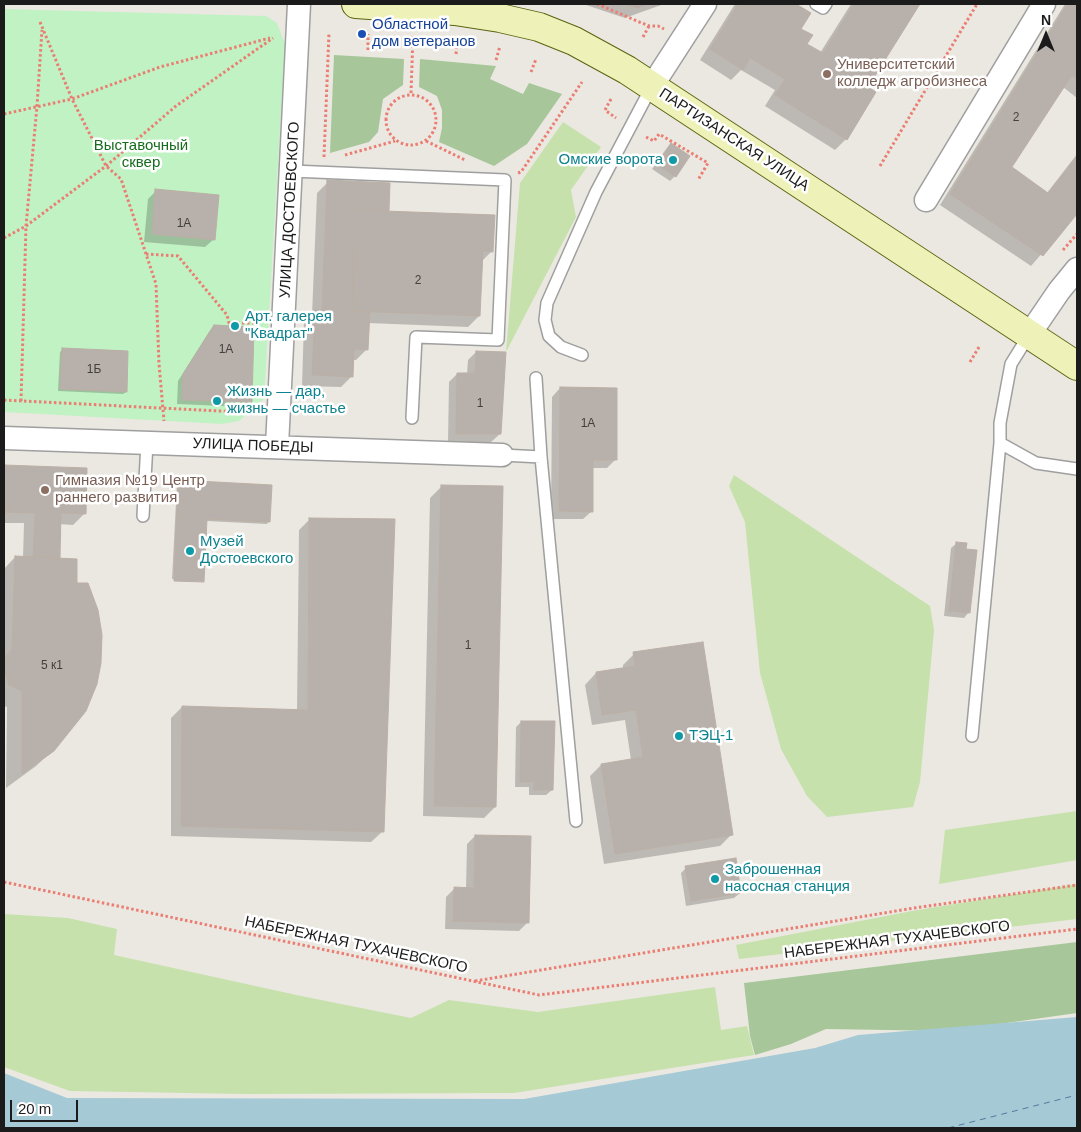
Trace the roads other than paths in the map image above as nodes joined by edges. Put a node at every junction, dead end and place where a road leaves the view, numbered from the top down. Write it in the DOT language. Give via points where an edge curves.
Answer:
graph roads {
  1 [pos="300,4"];
  2 [pos="356,4"];
  3 [pos="705,4"];
  4 [pos="816,4"];
  5 [pos="826,4"];
  6 [pos="1044,4"];
  7 [pos="652,86"];
  8 [pos="292,171"];
  9 [pos="926,200"];
  10 [pos="1077,270"];
  11 [pos="1029,335"];
  12 [pos="582,355"];
  13 [pos="1077,366"];
  14 [pos="536,378"];
  15 [pos="412,418"];
  16 [pos="4,438"];
  17 [pos="1000,443"];
  18 [pos="155,444"];
  19 [pos="277,446"];
  20 [pos="502,455"];
  21 [pos="541,457"];
  22 [pos="1077,469"];
  23 [pos="143,516"];
  24 [pos="972,736"];
  25 [pos="576,821"];
  1 -- 8 [label="street, УЛИЦА ДОСТОЕВСКОГО"];
  2 -- 7 [label="street, ПАРТИЗАНСКАЯ УЛИЦА" via="455,11 539,27 574,41"];
  3 -- 7 [label="street"];
  4 -- 5 [label="lane" via="823,8"];
  6 -- 9 [label="street"];
  7 -- 11 [label="street, ПАРТИЗАНСКАЯ УЛИЦА"];
  7 -- 12 [label="lane" via="596,192 547,303 545,320 549,336 561,347"];
  8 -- 15 [label="lane" via="505,180 498,340 416,337"];
  8 -- 19 [label="street, УЛИЦА ДОСТОЕВСКОГО"];
  10 -- 11 [label="street" via="1058,290"];
  11 -- 13 [label="street, ПАРТИЗАНСКАЯ УЛИЦА"];
  11 -- 17 [label="lane" via="1011,364 1000,423"];
  14 -- 21 [label="lane"];
  16 -- 18 [label="street, УЛИЦА ПОБЕДЫ"];
  17 -- 22 [label="lane" via="1036,462"];
  17 -- 24 [label="lane"];
  18 -- 19 [label="street, УЛИЦА ПОБЕДЫ"];
  18 -- 23 [label="lane"];
  19 -- 20 [label="street, УЛИЦА ПОБЕДЫ"];
  20 -- 21 [label="lane"];
  21 -- 25 [label="lane"];
}
